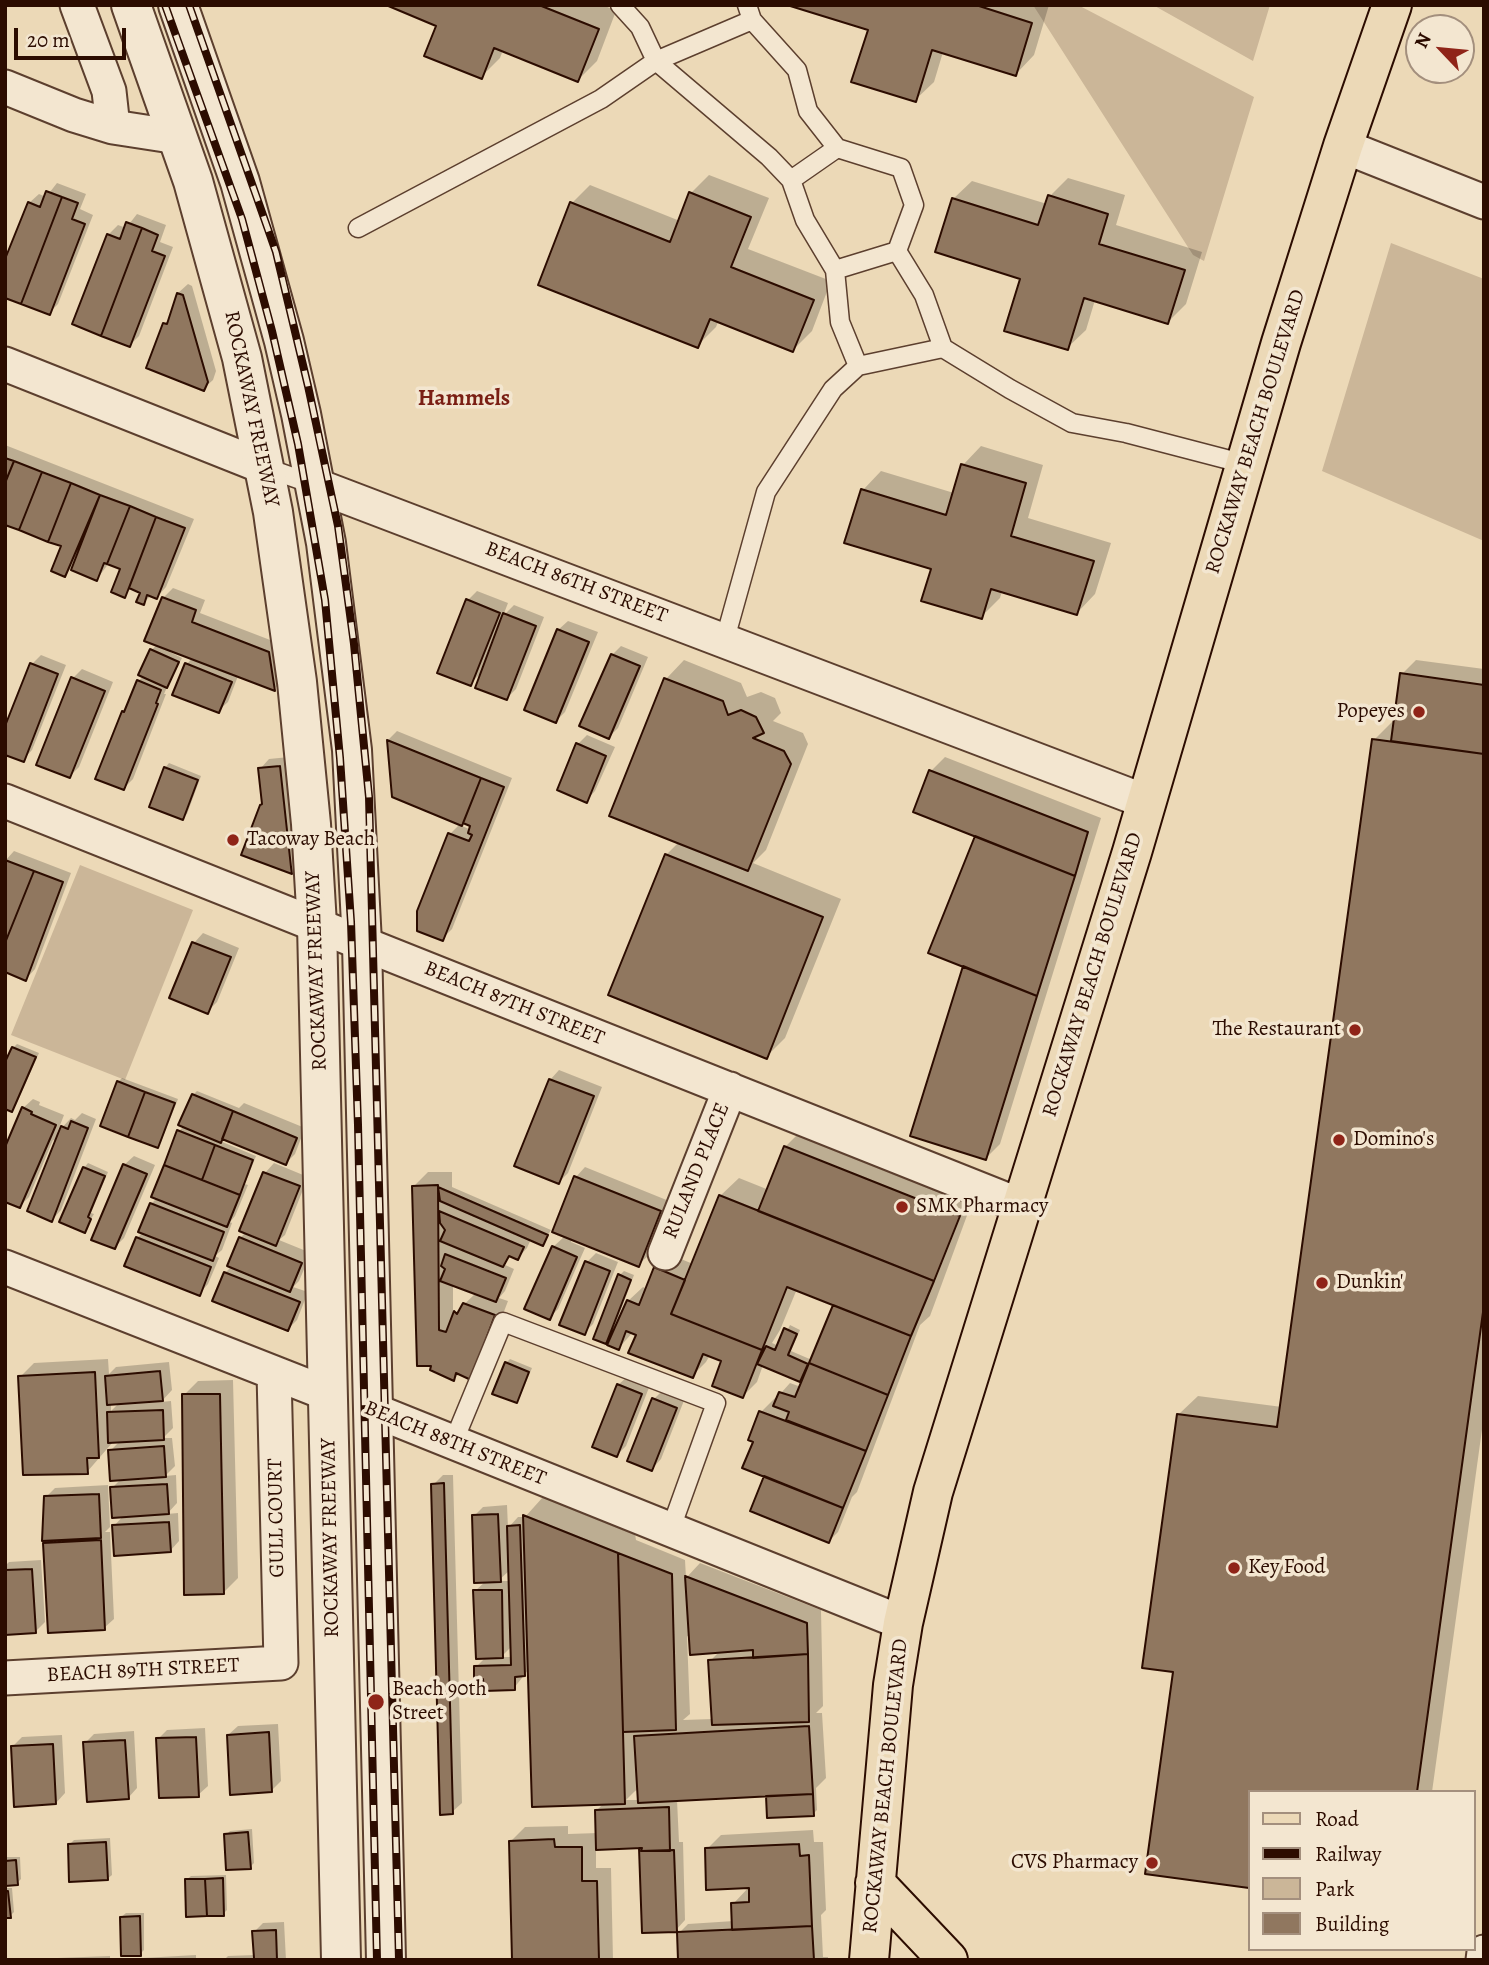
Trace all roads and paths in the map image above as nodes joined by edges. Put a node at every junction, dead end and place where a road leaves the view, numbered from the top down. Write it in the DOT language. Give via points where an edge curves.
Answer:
graph roads {
  1 [pos="77,5"];
  2 [pos="131,5"];
  3 [pos="178,5"];
  4 [pos="620,5"];
  5 [pos="1392,5"];
  6 [pos="749,13"];
  7 [pos="656,61"];
  8 [pos="5,87"];
  9 [pos="113,127"];
  10 [pos="225,136"];
  11 [pos="178,137"];
  12 [pos="1343,146"];
  13 [pos="837,148"];
  14 [pos="791,180"];
  15 [pos="1484,202"];
  16 [pos="358,228"];
  17 [pos="897,251"];
  18 [pos="835,270"];
  19 [pos="943,348"];
  20 [pos="5,364"];
  21 [pos="858,366"];
  22 [pos="1245,464"];
  23 [pos="264,467"];
  24 [pos="315,485"];
  25 [pos="725,639"];
  26 [pos="5,801"];
  27 [pos="1146,802"];
  28 [pos="317,925"];
  29 [pos="362,943"];
  30 [pos="730,1089"];
  31 [pos="1022,1206"];
  32 [pos="665,1253"];
  33 [pos="5,1266"];
  34 [pos="274,1373"];
  35 [pos="328,1394"];
  36 [pos="373,1410"];
  37 [pos="453,1443"];
  38 [pos="670,1531"];
  39 [pos="903,1623"];
  40 [pos="281,1663"];
  41 [pos="5,1678"];
  42 [pos="875,1883"];
  43 [pos="1484,1952"];
  44 [pos="341,1960"];
  45 [pos="386,1960"];
  46 [pos="869,1960"];
  47 [pos="948,1960"];
  48 [pos="1483,1960"];
  1 -- 9 [label="street" via="109,91"];
  2 -- 11 [label="street, ROCKAWAY FREEWAY"];
  3 -- 10 [label="street, ROCKAWAY FREEWAY"];
  4 -- 7 [label="lane" via="640,27"];
  5 -- 12 [label="main road, ROCKAWAY BEACH BOULEVARD"];
  6 -- 7 [label="lane"];
  6 -- 13 [label="lane" via="797,70 808,111"];
  7 -- 14 [label="lane"];
  7 -- 16 [label="lane" via="601,100"];
  8 -- 9 [label="street"];
  9 -- 11 [label="street"];
  10 -- 11 [label="lane"];
  10 -- 24 [label="street, ROCKAWAY FREEWAY" via="284,341"];
  11 -- 23 [label="street, ROCKAWAY FREEWAY" via="227,301"];
  12 -- 15 [label="street"];
  12 -- 22 [label="main road, ROCKAWAY BEACH BOULEVARD"];
  13 -- 14 [label="lane"];
  13 -- 17 [label="lane" via="901,168 914,205"];
  14 -- 18 [label="lane" via="805,220"];
  17 -- 18 [label="lane"];
  17 -- 19 [label="lane" via="924,295"];
  18 -- 21 [label="lane" via="840,322"];
  19 -- 21 [label="lane"];
  19 -- 22 [label="lane" via="1072,423"];
  20 -- 23 [label="street, BEACH 86TH STREET"];
  21 -- 25 [label="lane" via="833,389 766,492"];
  22 -- 27 [label="main road, ROCKAWAY BEACH BOULEVARD"];
  23 -- 24 [label="lane, BEACH 86TH STREET"];
  23 -- 28 [label="street, ROCKAWAY FREEWAY" via="298,682"];
  24 -- 25 [label="street, BEACH 86TH STREET"];
  24 -- 29 [label="street, ROCKAWAY FREEWAY" via="352,750"];
  25 -- 27 [label="street, BEACH 86TH STREET"];
  26 -- 28 [label="street, BEACH 87TH STREET"];
  27 -- 31 [label="main road, ROCKAWAY BEACH BOULEVARD"];
  28 -- 29 [label="street, BEACH 87TH STREET"];
  28 -- 35 [label="street, ROCKAWAY FREEWAY"];
  29 -- 30 [label="street, BEACH 87TH STREET"];
  29 -- 36 [label="street, ROCKAWAY FREEWAY"];
  30 -- 31 [label="street, BEACH 87TH STREET"];
  30 -- 32 [label="street, RULAND PLACE"];
  31 -- 39 [label="main road, ROCKAWAY BEACH BOULEVARD" via="945,1450"];
  33 -- 34 [label="street, BEACH 88TH STREET"];
  34 -- 35 [label="street, BEACH 88TH STREET"];
  34 -- 40 [label="street, GULL COURT"];
  35 -- 36 [label="lane, BEACH 88TH STREET"];
  35 -- 44 [label="street, ROCKAWAY FREEWAY"];
  36 -- 37 [label="street, BEACH 88TH STREET"];
  36 -- 45 [label="street, ROCKAWAY FREEWAY"];
  37 -- 38 [label="street, BEACH 88TH STREET"];
  37 -- 38 [label="lane" via="503,1322 716,1403"];
  38 -- 39 [label="street, BEACH 88TH STREET"];
  39 -- 42 [label="main road, ROCKAWAY BEACH BOULEVARD" via="888,1722"];
  40 -- 41 [label="street, BEACH 89TH STREET"];
  42 -- 46 [label="main road, ROCKAWAY BEACH BOULEVARD"];
  42 -- 47 [label="main road"];
  43 -- 48 [label="street"];
}
